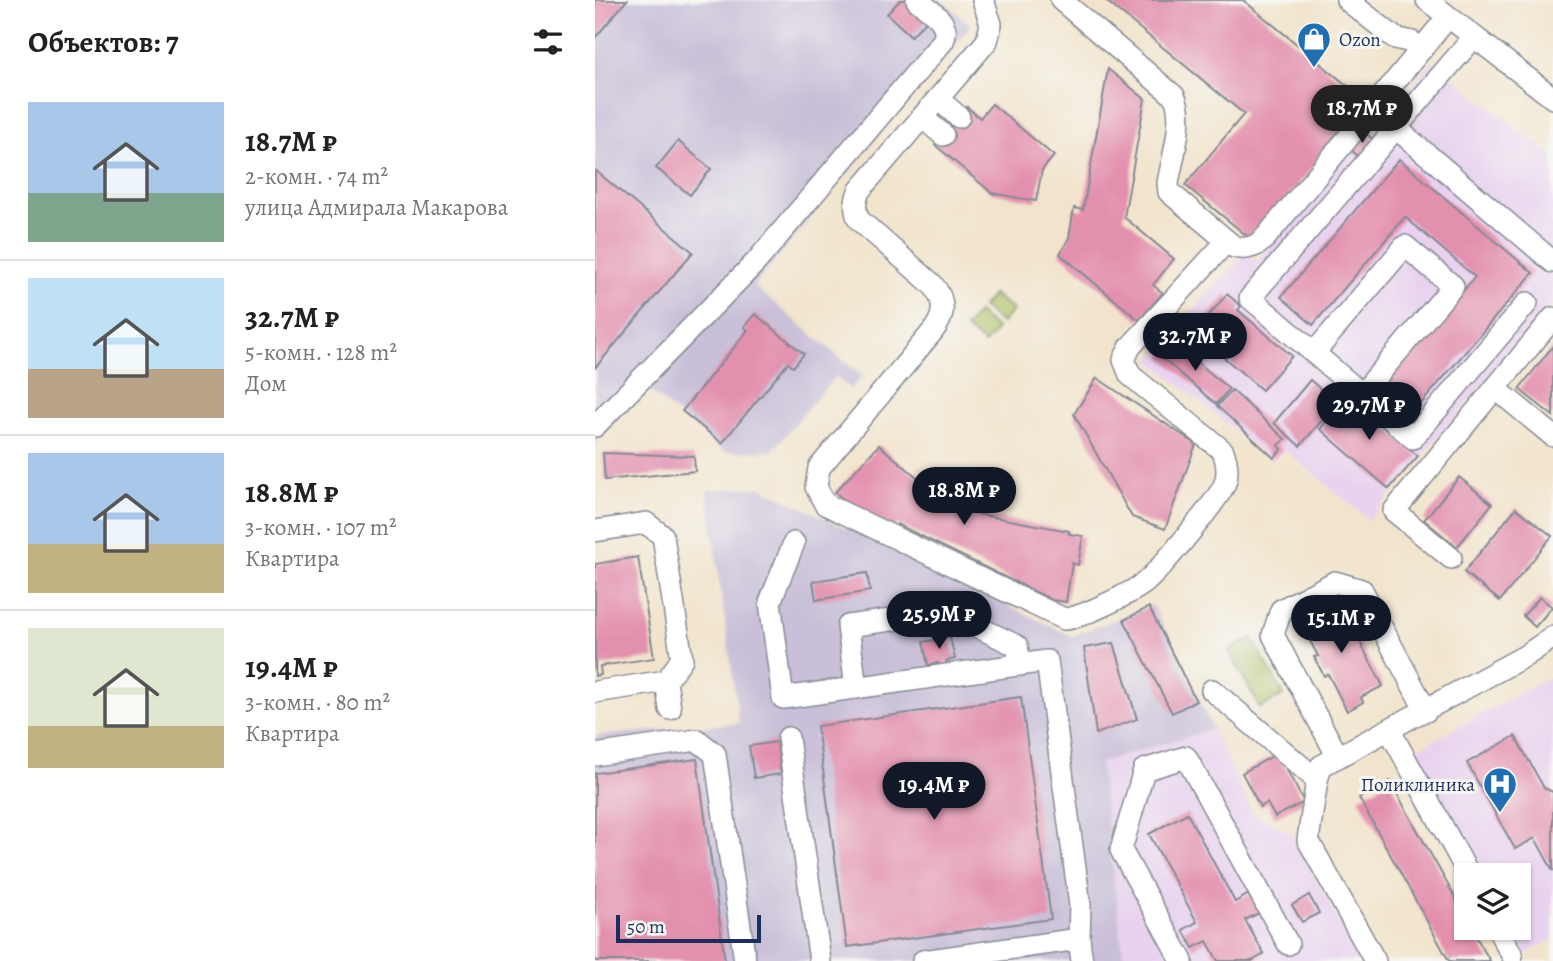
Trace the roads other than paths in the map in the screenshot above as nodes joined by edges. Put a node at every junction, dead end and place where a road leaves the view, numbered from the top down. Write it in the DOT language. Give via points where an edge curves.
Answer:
graph roads {
  1 [pos="917,0"];
  2 [pos="983,0"];
  3 [pos="1061,0"];
  4 [pos="1347,0"];
  5 [pos="1426,0"];
  6 [pos="1448,17"];
  7 [pos="1474,37"];
  8 [pos="1422,49"];
  9 [pos="1553,98"];
  10 [pos="938,99"];
  11 [pos="922,117"];
  12 [pos="959,117"];
  13 [pos="1396,128"];
  14 [pos="943,135"];
  15 [pos="846,155"];
  16 [pos="872,176"];
  17 [pos="1227,241"];
  18 [pos="1553,262"];
  19 [pos="1527,303"];
  20 [pos="1553,318"];
  21 [pos="1314,353"];
  22 [pos="1495,388"];
  23 [pos="1362,394"];
  24 [pos="595,426"];
  25 [pos="1553,436"];
  26 [pos="595,531"];
  27 [pos="795,543"];
  28 [pos="1451,558"];
  29 [pos="1553,638"];
  30 [pos="1020,665"];
  31 [pos="666,681"];
  32 [pos="856,688"];
  33 [pos="1212,690"];
  34 [pos="595,692"];
  35 [pos="670,709"];
  36 [pos="1426,711"];
  37 [pos="1389,731"];
  38 [pos="788,738"];
  39 [pos="595,755"];
  40 [pos="1338,757"];
  41 [pos="1317,780"];
  42 [pos="1462,863"];
  43 [pos="1079,939"];
  44 [pos="1504,940"];
  45 [pos="1288,944"];
  46 [pos="1512,955"];
  47 [pos="745,961"];
  48 [pos="820,961"];
  49 [pos="923,961"];
  50 [pos="1082,961"];
  51 [pos="1182,961"];
  52 [pos="1375,961"];
  1 -- 15 [label="street" via="943,22 946,36"];
  2 -- 10 [label="street" via="990,35"];
  3 -- 17 [label="street" via="1174,96 1180,115 1169,192"];
  4 -- 8 [label="street" via="1395,38"];
  5 -- 6 [label="street"];
  6 -- 7 [label="street"];
  6 -- 8 [label="street"];
  7 -- 9 [label="street"];
  7 -- 13 [label="street"];
  8 -- 17 [label="street" via="1261,243 1240,249"];
  10 -- 11 [label="street"];
  10 -- 12 [label="street"];
  11 -- 14 [label="street"];
  11 -- 16 [label="street"];
  13 -- 18 [label="street"];
  13 -- 21 [label="street" via="1250,298"];
  15 -- 16 [label="street"];
  15 -- 24 [label="street" via="751,267"];
  16 -- 17 [label="street" via="856,199 859,220 938,290 942,316 821,463 817,492 827,506 1064,619 1078,617 1145,583 1221,492 1227,470 1223,452 1130,375 1124,360"];
  19 -- 23 [label="street" via="1413,438"];
  20 -- 22 [label="street"];
  21 -- 23 [label="street"];
  21 -- 23 [label="street" via="1405,246 1453,286"];
  22 -- 25 [label="street"];
  22 -- 28 [label="street" via="1394,511"];
  26 -- 31 [label="street" via="646,523 663,536 682,659"];
  27 -- 32 [label="street" via="770,602 783,698"];
  29 -- 36 [label="street"];
  30 -- 32 [label="street"];
  30 -- 32 [label="street" via="1017,646 947,612 848,626"];
  30 -- 43 [label="street" via="1047,661 1080,905"];
  31 -- 34 [label="street"];
  31 -- 35 [label="street"];
  33 -- 41 [label="street"];
  36 -- 37 [label="street"];
  36 -- 40 [label="street" via="1361,590 1335,582 1281,610 1273,635"];
  37 -- 40 [label="street"];
  37 -- 42 [label="street"];
  38 -- 48 [label="street"];
  39 -- 47 [label="street" via="697,740 715,754"];
  40 -- 41 [label="street" via="1321,766"];
  41 -- 52 [label="street" via="1308,840"];
  43 -- 49 [label="street"];
  43 -- 50 [label="street"];
  44 -- 46 [label="street"];
  45 -- 51 [label="street" via="1186,757 1144,770 1121,850"];
}
